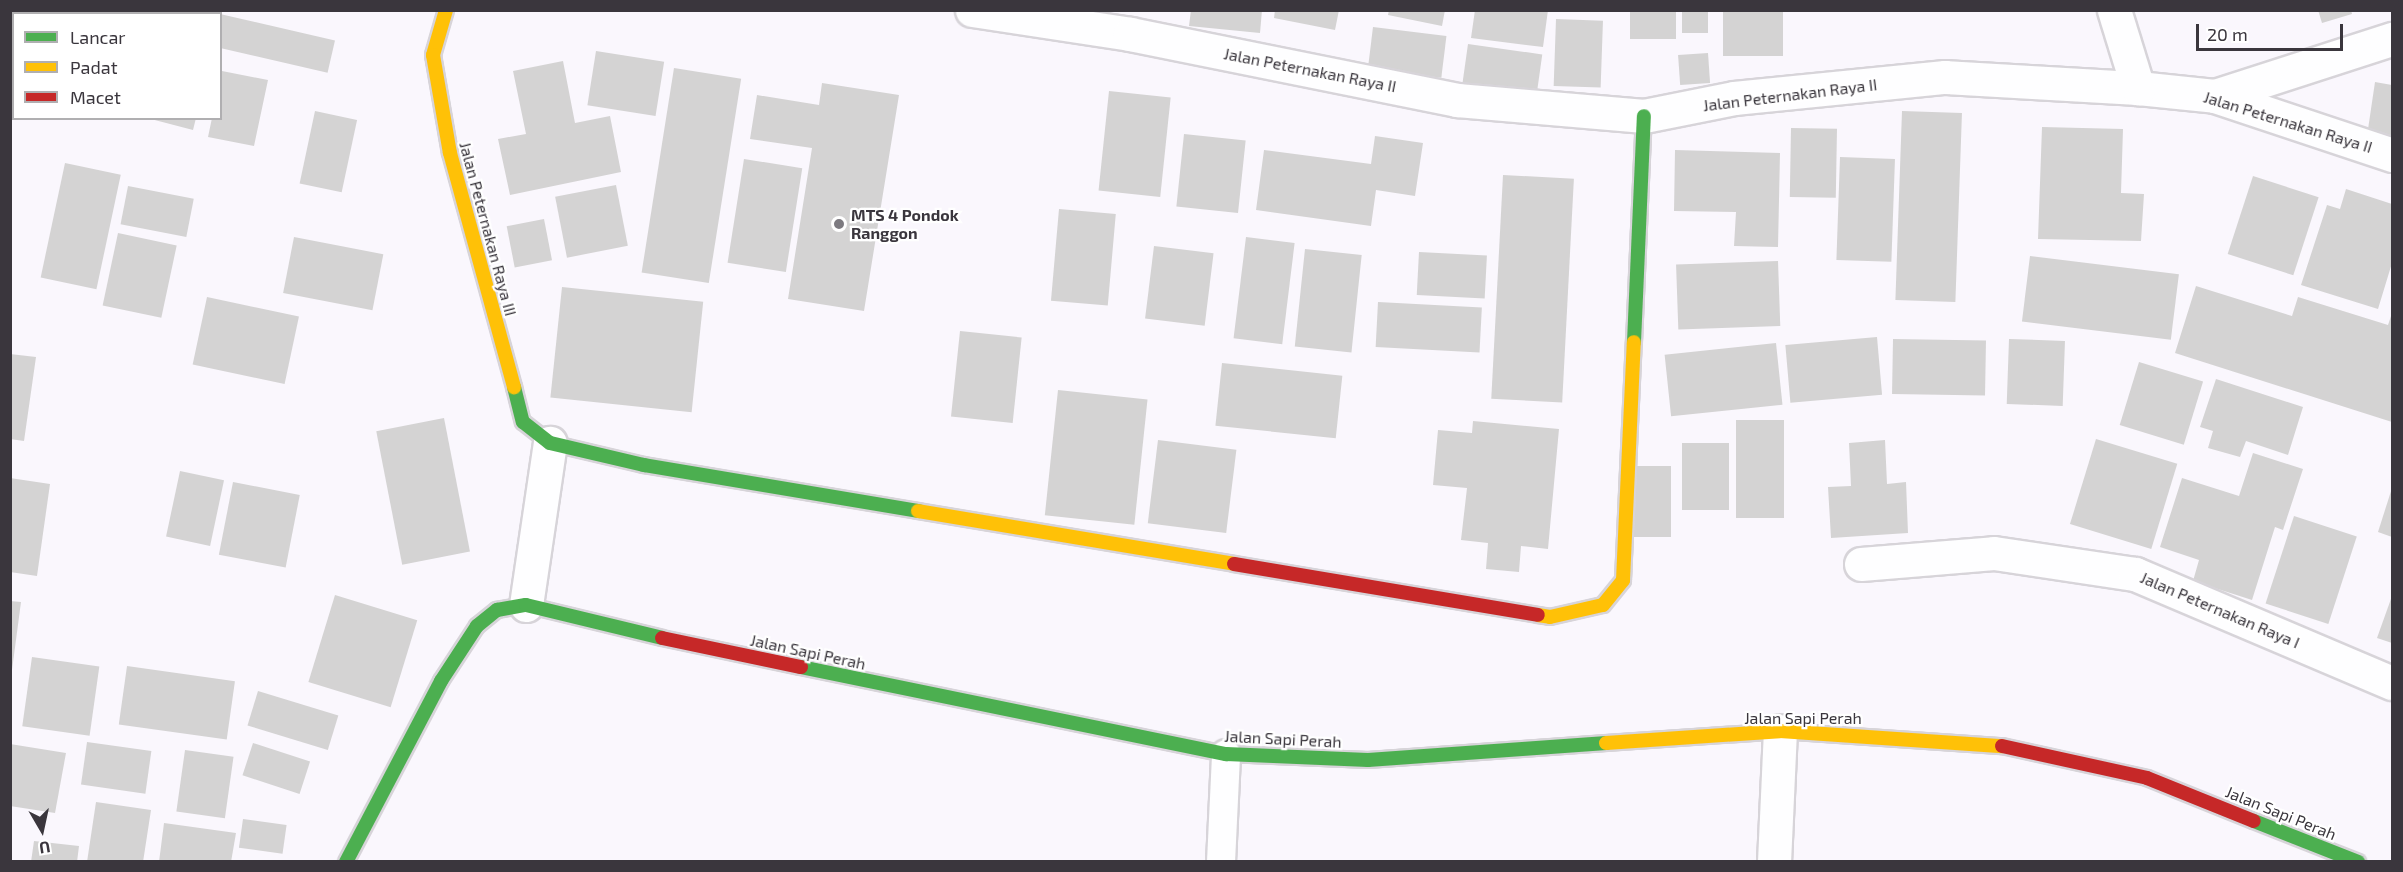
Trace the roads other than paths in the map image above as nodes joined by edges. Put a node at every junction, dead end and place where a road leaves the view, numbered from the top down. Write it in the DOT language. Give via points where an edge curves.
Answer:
graph roads {
  1 [pos="446,10"];
  2 [pos="972,10"];
  3 [pos="2114,10"];
  4 [pos="2392,39"];
  5 [pos="2138,88"];
  6 [pos="2215,96"];
  7 [pos="1644,116"];
  8 [pos="2392,154"];
  9 [pos="550,443"];
  10 [pos="1861,564"];
  11 [pos="526,605"];
  12 [pos="2392,683"];
  13 [pos="1780,731"];
  14 [pos="1226,754"];
  15 [pos="346,861"];
  16 [pos="1221,861"];
  17 [pos="1774,861"];
  18 [pos="2358,861"];
  1 -- 9 [label="street, Jalan Peternakan Raya III" via="433,55 450,153 523,422"];
  2 -- 7 [label="street, Jalan Peternakan Raya II" via="1130,34 1457,100"];
  3 -- 5 [label="street"];
  4 -- 6 [label="street"];
  5 -- 6 [label="street, Jalan Peternakan Raya II"];
  5 -- 7 [label="street, Jalan Peternakan Raya II" via="1945,77 1734,98"];
  6 -- 8 [label="street, Jalan Peternakan Raya II"];
  7 -- 9 [label="street" via="1623,580 1603,605 1550,617 644,465"];
  9 -- 11 [label="street"];
  10 -- 12 [label="street, Jalan Peternakan Raya I" via="1994,553 2135,574"];
  11 -- 14 [label="street, Jalan Sapi Perah" via="627,631"];
  11 -- 15 [label="street, Jalan Sapi Perah" via="497,610 477,626 441,681"];
  13 -- 14 [label="street, Jalan Sapi Perah" via="1368,760"];
  13 -- 17 [label="street"];
  13 -- 18 [label="street, Jalan Sapi Perah" via="2001,746 2147,778"];
  14 -- 16 [label="lane"];
}
